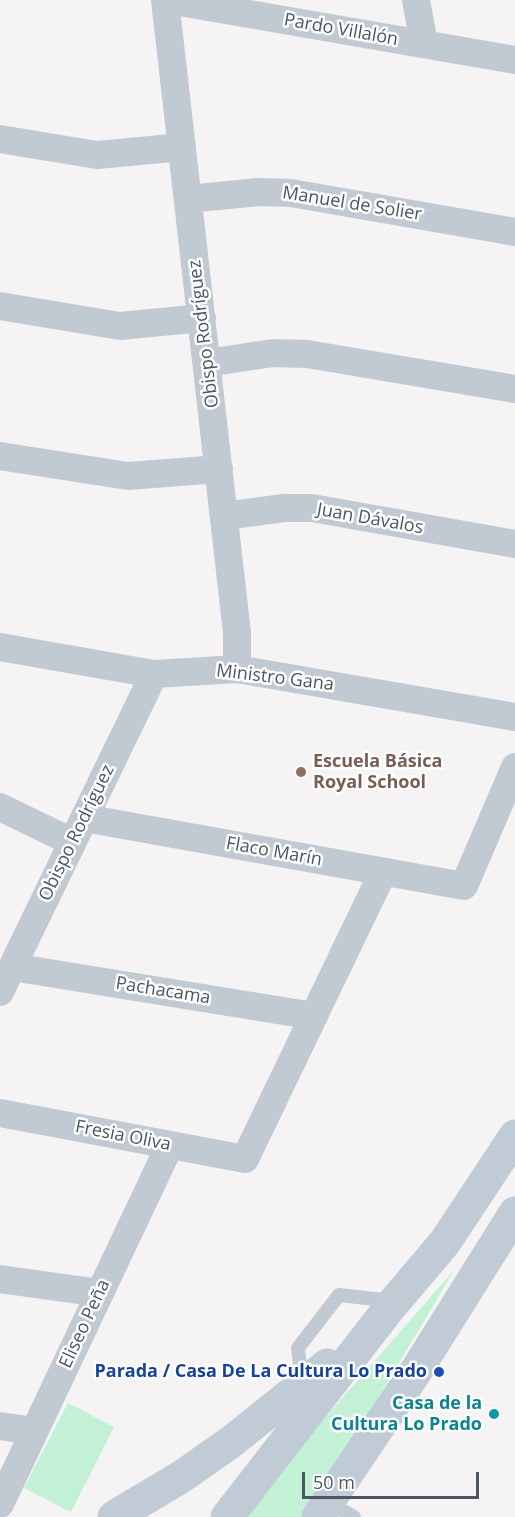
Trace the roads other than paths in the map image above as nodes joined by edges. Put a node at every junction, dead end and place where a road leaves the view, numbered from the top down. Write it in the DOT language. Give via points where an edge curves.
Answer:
graph roads {
  1 [pos="166,0"];
  2 [pos="416,0"];
  3 [pos="424,45"];
  4 [pos="515,60"];
  5 [pos="0,139"];
  6 [pos="182,147"];
  7 [pos="188,199"];
  8 [pos="515,232"];
  9 [pos="0,306"];
  10 [pos="202,318"];
  11 [pos="207,363"];
  12 [pos="515,389"];
  13 [pos="0,456"];
  14 [pos="219,469"];
  15 [pos="224,516"];
  16 [pos="515,544"];
  17 [pos="0,647"];
  18 [pos="237,669"];
  19 [pos="154,674"];
  20 [pos="515,717"];
  21 [pos="515,767"];
  22 [pos="0,807"];
  23 [pos="78,830"];
  24 [pos="383,872"];
  25 [pos="4,982"];
  26 [pos="314,1016"];
  27 [pos="0,1113"];
  28 [pos="515,1136"];
  29 [pos="170,1145"];
  30 [pos="515,1214"];
  31 [pos="0,1279"];
  32 [pos="100,1293"];
  33 [pos="392,1304"];
  34 [pos="303,1386"];
  35 [pos="0,1426"];
  36 [pos="34,1431"];
  37 [pos="0,1504"];
  38 [pos="334,1512"];
  39 [pos="114,1517"];
  40 [pos="227,1517"];
  1 -- 3 [label="street, Pardo Villalón"];
  1 -- 6 [label="street, Obispo Rodríguez"];
  2 -- 3 [label="street"];
  3 -- 4 [label="street, Pardo Villalón"];
  5 -- 6 [label="street" via="97,155"];
  6 -- 7 [label="street, Obispo Rodríguez"];
  7 -- 8 [label="street, Manuel de Solier" via="291,192"];
  7 -- 10 [label="street, Obispo Rodríguez"];
  9 -- 10 [label="street" via="120,326"];
  10 -- 11 [label="street, Obispo Rodríguez"];
  11 -- 12 [label="street" via="273,353 308,354"];
  11 -- 14 [label="street, Obispo Rodríguez"];
  13 -- 14 [label="street" via="128,476"];
  14 -- 15 [label="street, Obispo Rodríguez"];
  15 -- 16 [label="street, Juan Dávalos" via="312,508"];
  15 -- 18 [label="street, Obispo Rodríguez" via="237,633"];
  17 -- 19 [label="street, Ministro Gana"];
  18 -- 19 [label="street, Ministro Gana"];
  18 -- 20 [label="street, Ministro Gana"];
  19 -- 23 [label="street, Obispo Rodríguez"];
  21 -- 24 [label="street, Flaco Marín" via="464,886"];
  22 -- 23 [label="street, Flaco Marín"];
  23 -- 24 [label="street, Flaco Marín"];
  23 -- 25 [label="street, Obispo Rodríguez"];
  24 -- 26 [label="street"];
  25 -- 26 [label="street, Pachacama"];
  26 -- 29 [label="street, Fresia Oliva" via="245,1159"];
  27 -- 29 [label="street, Fresia Oliva"];
  28 -- 33 [label="main road" via="470,1208"];
  29 -- 32 [label="street, Eliseo Peña"];
  30 -- 38 [label="main road" via="416,1371"];
  31 -- 32 [label="street"];
  32 -- 36 [label="street, Eliseo Peña"];
  33 -- 34 [label="main road"];
  33 -- 34 [label="lane" via="339,1295 298,1348"];
  33 -- 40 [label="main road"];
  34 -- 39 [label="main road" via="189,1471"];
  35 -- 36 [label="street"];
  36 -- 37 [label="street, Eliseo Peña"];
}
